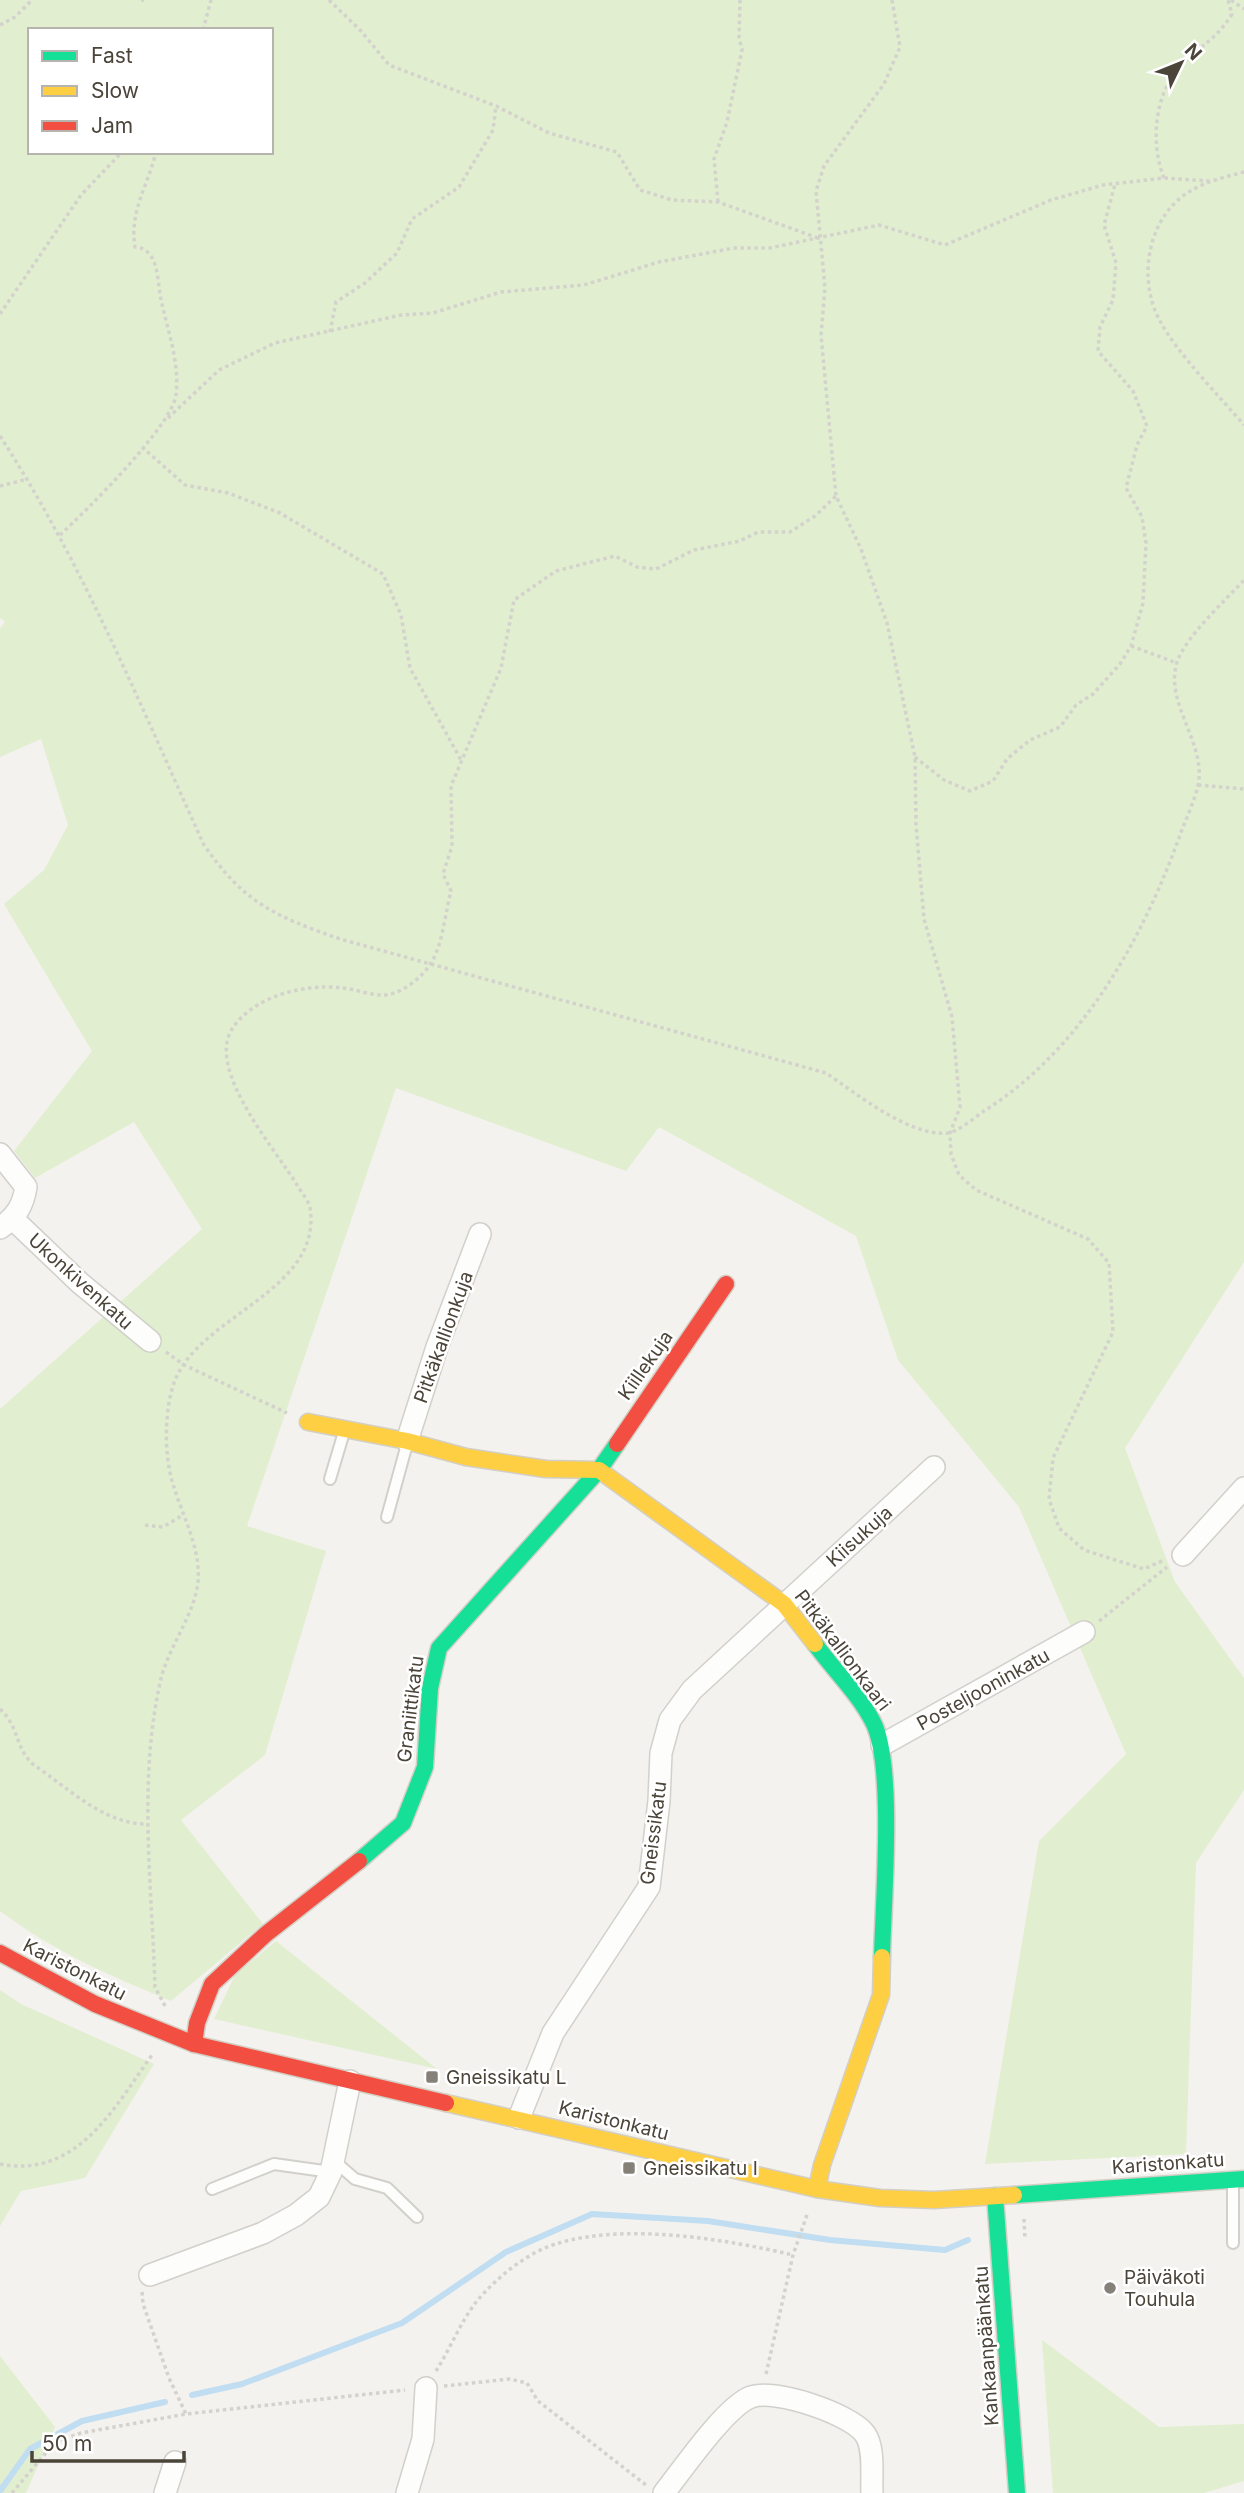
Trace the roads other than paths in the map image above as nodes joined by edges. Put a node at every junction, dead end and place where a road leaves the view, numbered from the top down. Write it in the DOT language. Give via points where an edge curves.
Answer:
graph roads {
  1 [pos="0,1154"];
  2 [pos="7,1224"];
  3 [pos="480,1234"];
  4 [pos="726,1284"];
  5 [pos="150,1341"];
  6 [pos="308,1422"];
  7 [pos="345,1430"];
  8 [pos="408,1441"];
  9 [pos="934,1467"];
  10 [pos="599,1470"];
  11 [pos="330,1479"];
  12 [pos="1242,1494"];
  13 [pos="387,1517"];
  14 [pos="1183,1555"];
  15 [pos="784,1604"];
  16 [pos="1084,1632"];
  17 [pos="882,1745"];
  18 [pos="0,1953"];
  19 [pos="194,2044"];
  20 [pos="350,2081"];
  21 [pos="519,2118"];
  22 [pos="332,2166"];
  23 [pos="1238,2179"];
  24 [pos="212,2189"];
  25 [pos="817,2189"];
  26 [pos="995,2196"];
  27 [pos="417,2217"];
  28 [pos="1233,2243"];
  29 [pos="150,2275"];
  30 [pos="426,2388"];
  31 [pos="175,2462"];
  32 [pos="165,2493"];
  33 [pos="407,2493"];
  34 [pos="664,2493"];
  35 [pos="872,2493"];
  36 [pos="1017,2493"];
  1 -- 2 [label="street, Ukonkivenkatu" via="26,1187 24,1203"];
  2 -- 5 [label="street, Ukonkivenkatu"];
  3 -- 8 [label="street, Pitkäkallionkuja"];
  4 -- 10 [label="street, Kiillekuja"];
  6 -- 7 [label="street"];
  7 -- 8 [label="street"];
  7 -- 11 [label="lane"];
  8 -- 10 [label="street" via="466,1457 546,1469"];
  8 -- 13 [label="lane"];
  9 -- 15 [label="street, Kiisukuja"];
  10 -- 15 [label="street, Pitkäkallionkaari"];
  10 -- 19 [label="street, Graniittikatu" via="439,1648 430,1688 425,1767 403,1823 212,1984"];
  12 -- 14 [label="street"];
  15 -- 17 [label="street, Pitkäkallionkaari" via="873,1721"];
  15 -- 21 [label="street, Gneissikatu" via="692,1690 670,1720 661,1753 649,1887 553,2033"];
  16 -- 17 [label="street, Posteljooninkatu"];
  17 -- 25 [label="street, Pitkäkallionkaari" via="881,1995"];
  18 -- 19 [label="street, Karistonkatu" via="99,2008"];
  19 -- 20 [label="street, Karistonkatu"];
  20 -- 21 [label="street, Karistonkatu"];
  20 -- 22 [label="street"];
  21 -- 25 [label="street, Karistonkatu"];
  22 -- 24 [label="lane" via="274,2164"];
  22 -- 27 [label="lane" via="355,2179 387,2188"];
  22 -- 29 [label="street" via="319,2197 296,2215 263,2233"];
  23 -- 26 [label="street, Karistonkatu"];
  23 -- 28 [label="lane"];
  25 -- 26 [label="street, Karistonkatu" via="880,2198"];
  26 -- 36 [label="street, Kankaanpäänkatu"];
  30 -- 33 [label="street" via="422,2439"];
  31 -- 32 [label="street"];
  34 -- 35 [label="street" via="730,2412 750,2397 764,2394 835,2412 853,2422 867,2436"];
}
